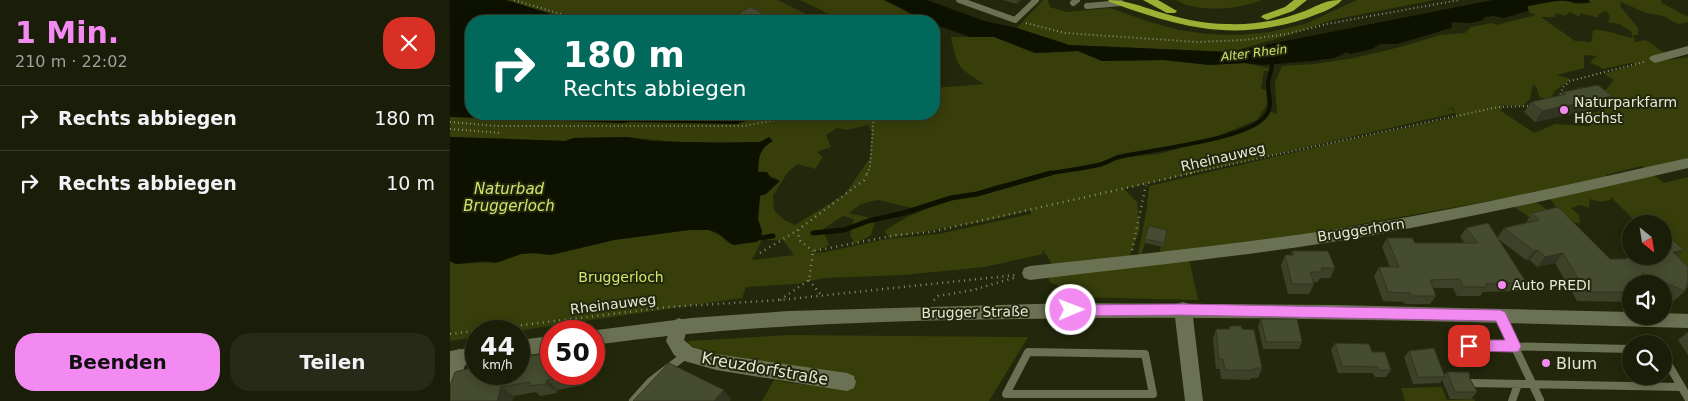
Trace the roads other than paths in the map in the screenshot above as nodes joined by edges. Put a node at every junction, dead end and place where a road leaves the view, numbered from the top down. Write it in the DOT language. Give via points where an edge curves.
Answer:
graph roads {
  1 [pos="959,0"];
  2 [pos="986,0"];
  3 [pos="1036,0"];
  4 [pos="1149,0"];
  5 [pos="1301,0"];
  6 [pos="1336,0"];
  7 [pos="1118,1"];
  8 [pos="1087,6"];
  9 [pos="977,7"];
  10 [pos="1688,50"];
  11 [pos="1655,59"];
  12 [pos="1688,163"];
  13 [pos="1030,274"];
  14 [pos="1182,309"];
  15 [pos="1500,316"];
  16 [pos="1688,321"];
  17 [pos="679,326"];
  18 [pos="605,336"];
  19 [pos="1454,345"];
  20 [pos="1515,346"];
  21 [pos="1622,348"];
  22 [pos="687,354"];
  23 [pos="462,357"];
  24 [pos="1672,371"];
  25 [pos="450,382"];
  26 [pos="846,382"];
  27 [pos="1469,383"];
  28 [pos="1518,384"];
  29 [pos="1533,384"];
  30 [pos="1681,387"];
  31 [pos="1153,398"];
  32 [pos="1688,398"];
  33 [pos="1540,400"];
  34 [pos="633,401"];
  35 [pos="1194,401"];
  36 [pos="1512,401"];
  1 -- 9 [label="lane"];
  2 -- 9 [label="lane"];
  3 -- 9 [label="lane" via="1015,20"];
  4 -- 5 [label="highway" via="1180,14 1229,21 1274,15"];
  6 -- 7 [label="highway" via="1286,22 1236,29 1188,24"];
  7 -- 8 [label="lane"];
  10 -- 11 [label="street"];
  12 -- 13 [label="street, Bruggerhorn" via="1484,210 1261,246"];
  14 -- 15 [label="street, Brugger Straße"];
  14 -- 17 [label="street, Brugger Straße" via="916,314"];
  14 -- 35 [label="street"];
  15 -- 16 [label="street, Brugger Straße"];
  15 -- 20 [label="lane"];
  17 -- 18 [label="street, Brugger Straße"];
  17 -- 22 [label="street, Kreuzdorfstraße" via="675,341"];
  19 -- 20 [label="lane"];
  20 -- 21 [label="lane"];
  20 -- 29 [label="lane"];
  22 -- 26 [label="street, Kreuzdorfstraße" via="716,362"];
  22 -- 34 [label="lane" via="651,382"];
  23 -- 25 [label="street"];
  24 -- 30 [label="lane"];
  27 -- 28 [label="lane"];
  28 -- 29 [label="lane"];
  28 -- 36 [label="lane"];
  29 -- 30 [label="lane"];
  29 -- 33 [label="lane"];
  30 -- 32 [label="lane"];
  31 -- 31 [label="lane" via="1104,394 1006,394 1028,352 1145,354"];
}
